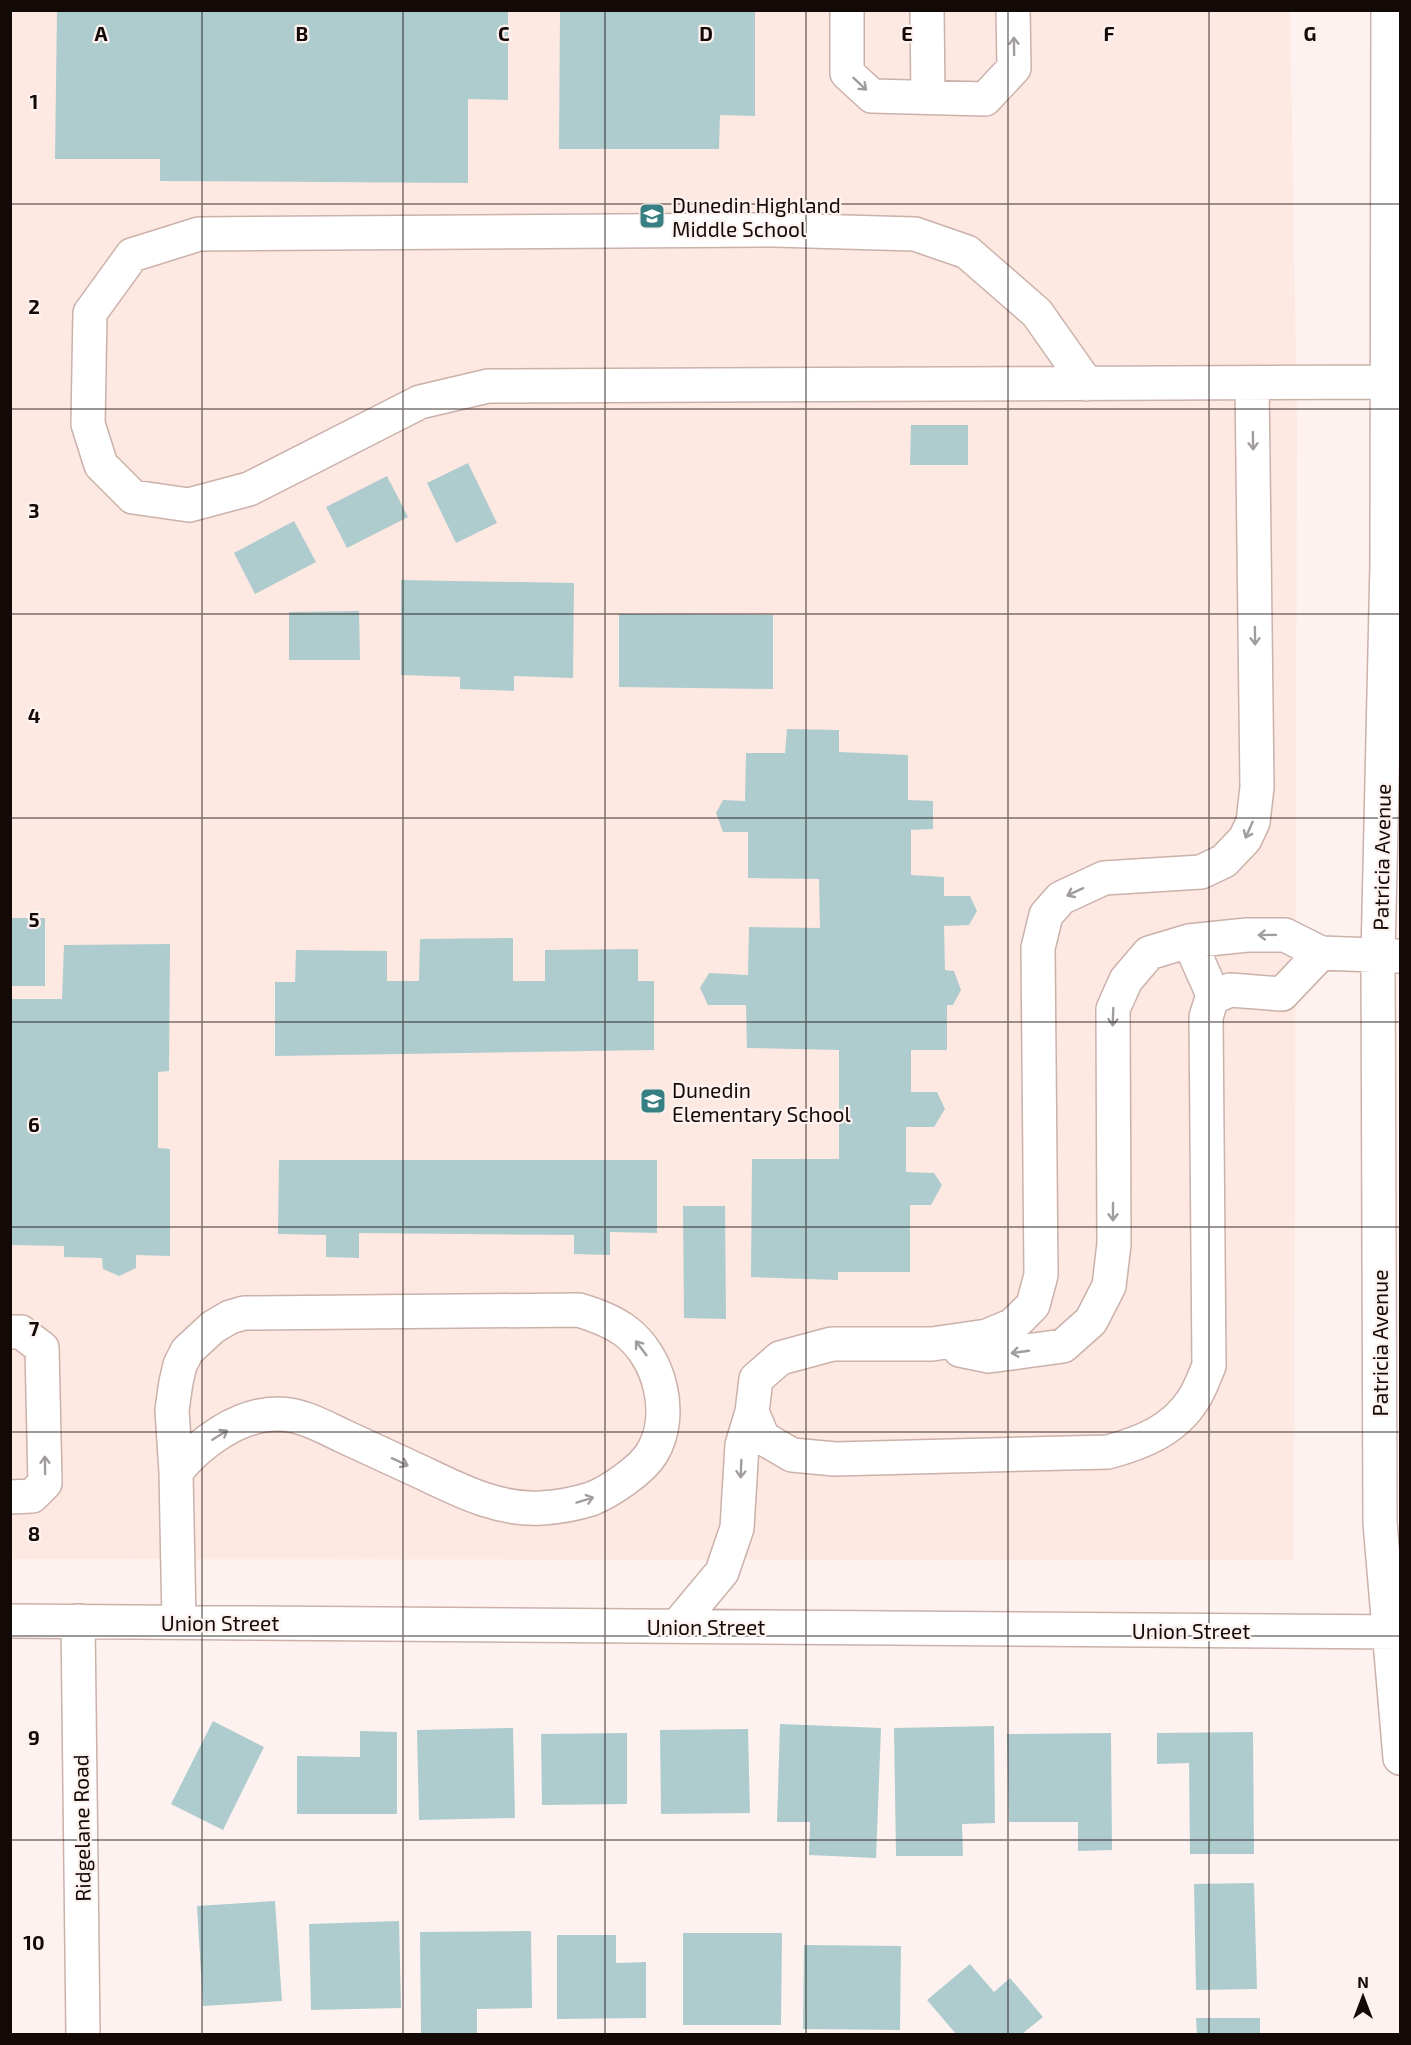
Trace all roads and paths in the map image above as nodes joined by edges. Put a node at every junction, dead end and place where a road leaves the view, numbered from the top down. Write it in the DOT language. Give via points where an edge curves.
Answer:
graph roads {
  1 [pos="847,10"];
  2 [pos="927,10"];
  3 [pos="1013,10"];
  4 [pos="1388,10"];
  5 [pos="928,97"];
  6 [pos="1388,382"];
  7 [pos="1252,383"];
  8 [pos="1088,384"];
  9 [pos="1394,459"];
  10 [pos="1394,562"];
  11 [pos="1190,941"];
  12 [pos="1321,953"];
  13 [pos="1390,956"];
  14 [pos="1214,997"];
  15 [pos="10,1332"];
  16 [pos="932,1344"];
  17 [pos="752,1412"];
  18 [pos="176,1472"];
  19 [pos="10,1497"];
  20 [pos="10,1620"];
  21 [pos="78,1621"];
  22 [pos="178,1622"];
  23 [pos="677,1626"];
  24 [pos="1395,1632"];
  25 [pos="1401,1758"];
  26 [pos="83,2034"];
  1 -- 5 [label="street, one-way" via="847,73 872,96"];
  2 -- 5 [label="street"];
  5 -- 3 [label="street, one-way" via="985,99 1014,68"];
  4 -- 6 [label="street, Patricia Avenue"];
  6 -- 7 [label="street"];
  6 -- 9 [label="street, Patricia Avenue"];
  7 -- 8 [label="street"];
  7 -- 16 [label="street, one-way" via="1257,787 1253,822 1245,839 1224,861 1200,872 1104,878 1061,898 1046,915 1038,948 1041,1275 1033,1305 1013,1325 987,1336"];
  8 -- 8 [label="street" via="488,386 420,402 249,489 189,505 133,497 101,465 88,424 90,313 132,255 200,234 774,230 915,234 968,252 1037,313"];
  9 -- 10 [label="street, Patricia Avenue"];
  10 -- 13 [label="street, Patricia Avenue"];
  12 -- 11 [label="street, one-way" via="1285,935"];
  11 -- 14 [label="street"];
  11 -- 16 [label="street, one-way" via="1149,953 1126,980 1113,1009 1114,1244 1110,1286 1091,1321 1063,1346 989,1356"];
  12 -- 13 [label="street"];
  12 -- 14 [label="street" via="1282,994 1230,990"];
  13 -- 24 [label="street, Patricia Avenue" via="1380,1522"];
  14 -- 17 [label="street" via="1206,1017 1209,1366 1193,1400 1173,1425 1141,1443 1108,1452 835,1459 792,1455 764,1438"];
  19 -- 15 [label="street, one-way" via="32,1496 45,1483 42,1348 21,1332"];
  16 -- 17 [label="street" via="832,1344 780,1358 756,1379"];
  17 -- 23 [label="street, one-way" via="742,1445 737,1528 722,1572"];
  18 -- 18 [label="street, one-way" via="204,1445 241,1421 281,1413 338,1433 496,1504 519,1508 562,1506 592,1498 640,1467 652,1453 662,1419 660,1385 654,1367 626,1331 579,1310 244,1313 213,1327 187,1352 180,1365 172,1410"];
  18 -- 22 [label="street"];
  20 -- 21 [label="street, Union Street"];
  21 -- 22 [label="street, Union Street"];
  21 -- 26 [label="street, Ridgelane Road"];
  22 -- 23 [label="street, Union Street"];
  23 -- 24 [label="street, Union Street"];
  24 -- 25 [label="street, Patricia Avenue"];
}
